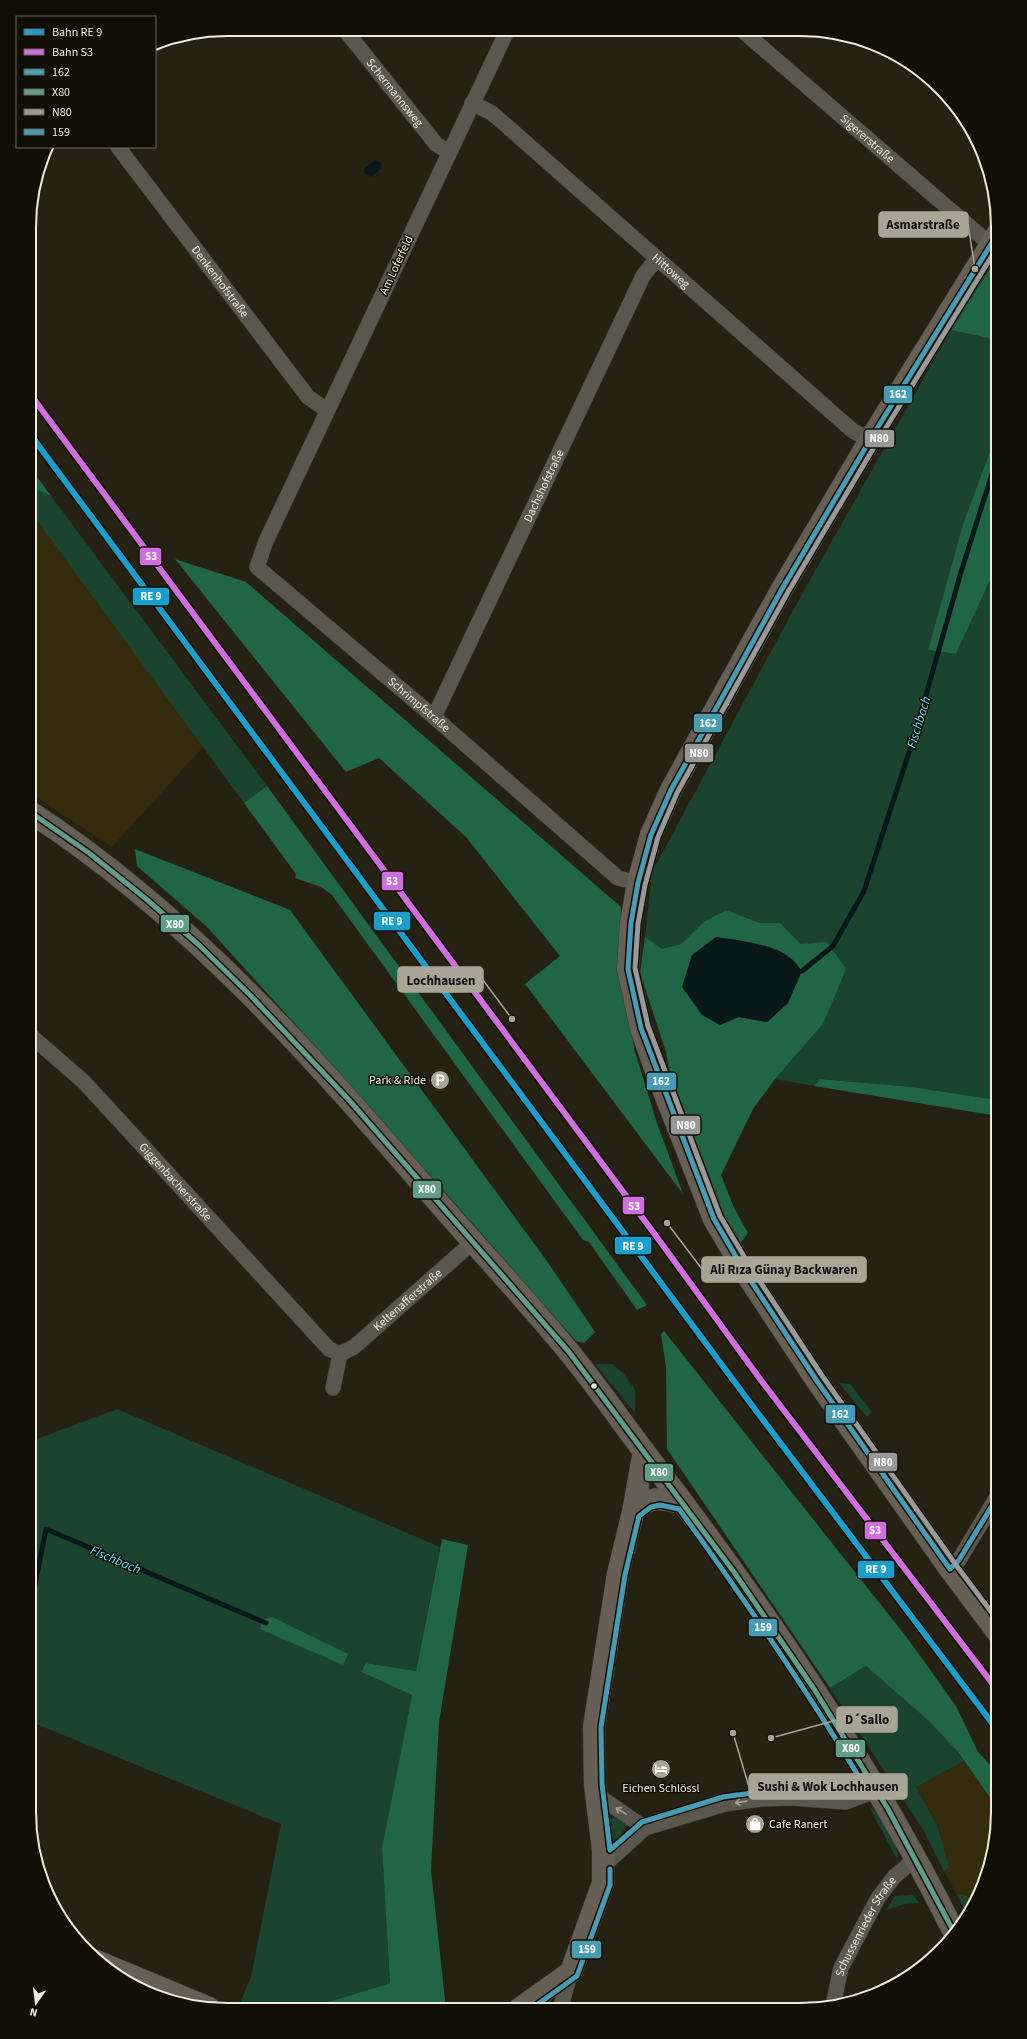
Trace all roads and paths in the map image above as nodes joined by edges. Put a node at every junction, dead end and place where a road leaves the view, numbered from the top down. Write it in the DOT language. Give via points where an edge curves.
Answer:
graph roads {
  1 [pos="350,36"];
  2 [pos="505,36"];
  3 [pos="749,36"];
  4 [pos="472,103"];
  5 [pos="119,148"];
  6 [pos="449,152"];
  7 [pos="991,237"];
  8 [pos="991,244"];
  9 [pos="657,258"];
  10 [pos="327,410"];
  11 [pos="870,440"];
  12 [pos="286,500"];
  13 [pos="434,717"];
  14 [pos="36,816"];
  15 [pos="638,883"];
  16 [pos="36,1040"];
  17 [pos="473,1242"];
  18 [pos="340,1354"];
  19 [pos="332,1388"];
  20 [pos="644,1451"];
  21 [pos="684,1503"];
  22 [pos="991,1507"];
  23 [pos="633,1512"];
  24 [pos="950,1569"];
  25 [pos="991,1624"];
  26 [pos="875,1791"];
  27 [pos="597,1795"];
  28 [pos="645,1828"];
  29 [pos="915,1859"];
  30 [pos="603,1866"];
  31 [pos="952,1928"];
  32 [pos="123,1972"];
  33 [pos="571,1972"];
  34 [pos="183,1997"];
  35 [pos="834,1999"];
  36 [pos="527,2003"];
  37 [pos="562,2003"];
  1 -- 6 [label="street, Schermannsweg" via="436,144"];
  2 -- 4 [label="street, Am Loferfeld"];
  3 -- 7 [label="street, Sigererstraße"];
  4 -- 6 [label="street, Am Loferfeld"];
  4 -- 9 [label="street, Hittoweg" via="492,113"];
  5 -- 10 [label="street, Denkenhofstraße" via="308,397"];
  6 -- 10 [label="street, Am Loferfeld"];
  8 -- 11 [label="main road"];
  9 -- 11 [label="street, Hittoweg" via="853,431"];
  9 -- 13 [label="street, Dachshofstraße" via="643,276"];
  10 -- 12 [label="street, Am Loferfeld"];
  11 -- 15 [label="main road" via="782,589 671,790 651,835"];
  12 -- 13 [label="street, Schrimpfstraße" via="266,541 257,567"];
  13 -- 15 [label="street, Schrimpfstraße" via="618,878"];
  14 -- 17 [label="main road" via="107,866 234,979 344,1094"];
  15 -- 24 [label="main road" via="631,923 628,969 642,1028 656,1071 714,1219 744,1272 817,1382"];
  16 -- 18 [label="street, Giggenbacherstraße" via="84,1082 329,1349"];
  17 -- 18 [label="street, Keltenafferstraße" via="354,1347"];
  17 -- 20 [label="main road" via="570,1353"];
  18 -- 19 [label="street"];
  20 -- 21 [label="main road"];
  20 -- 23 [label="main road"];
  21 -- 23 [label="main road" via="660,1498 648,1500"];
  21 -- 26 [label="main road" via="796,1662"];
  22 -- 24 [label="street" via="959,1560"];
  23 -- 27 [label="main road" via="616,1585 594,1727"];
  24 -- 25 [label="main road"];
  26 -- 28 [label="street, one-way" via="846,1802 791,1798 725,1804"];
  26 -- 29 [label="main road"];
  28 -- 27 [label="street, one-way"];
  27 -- 30 [label="main road"];
  28 -- 30 [label="street"];
  29 -- 31 [label="main road"];
  29 -- 35 [label="street, Schussenrieder Straße" via="894,1877 878,1898 841,1968"];
  30 -- 33 [label="main road" via="603,1883"];
  32 -- 34 [label="main road"];
  33 -- 36 [label="main road"];
  33 -- 37 [label="street"];
}
